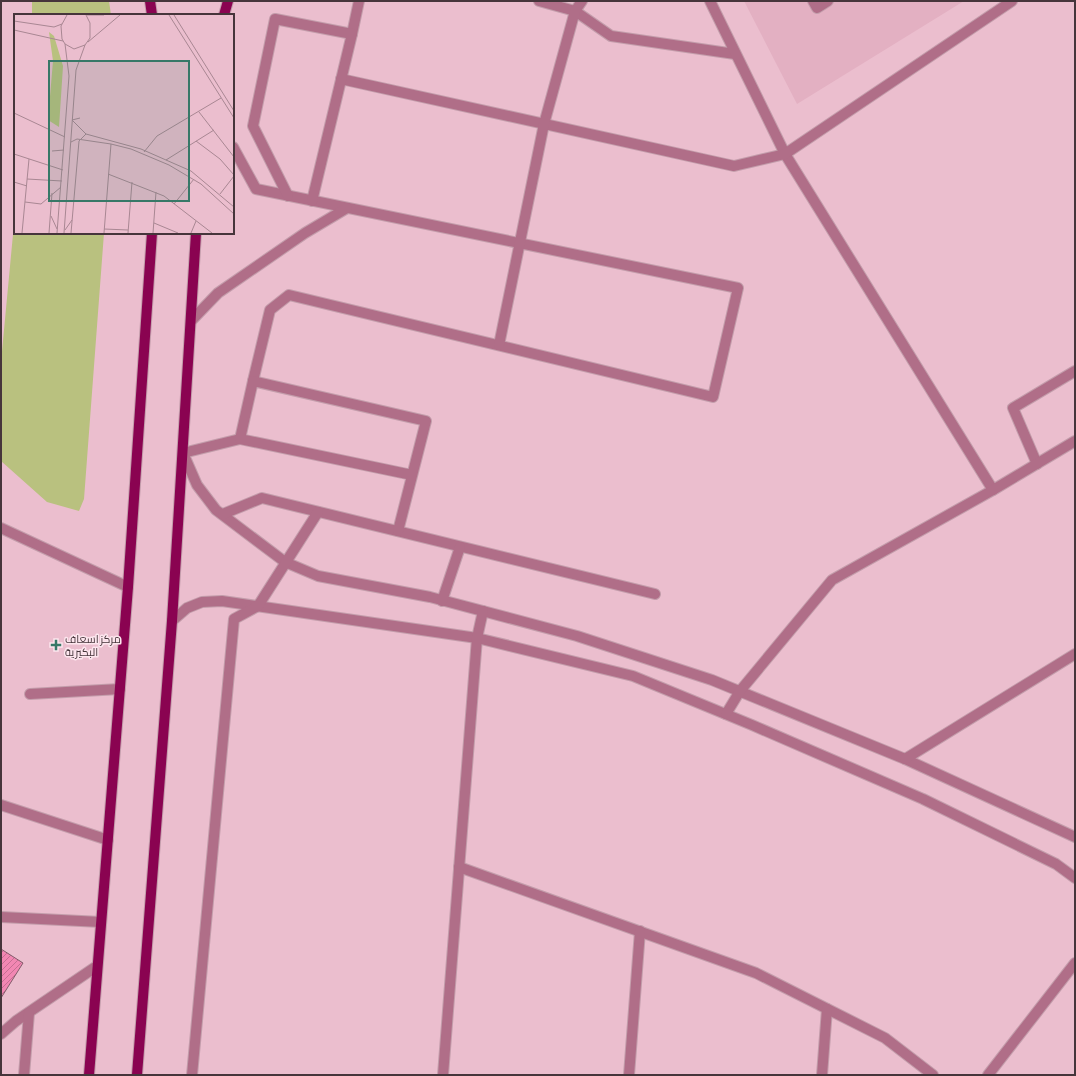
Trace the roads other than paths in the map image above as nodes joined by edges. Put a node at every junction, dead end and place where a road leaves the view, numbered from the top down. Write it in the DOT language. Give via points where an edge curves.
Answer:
graph roads {
  1 [pos="150,1"];
  2 [pos="228,1"];
  3 [pos="359,1"];
  4 [pos="539,1"];
  5 [pos="582,1"];
  6 [pos="710,1"];
  7 [pos="813,1"];
  8 [pos="828,1"];
  9 [pos="1012,1"];
  10 [pos="575,11"];
  11 [pos="152,14"];
  12 [pos="224,14"];
  13 [pos="352,34"];
  14 [pos="736,54"];
  15 [pos="341,79"];
  16 [pos="544,124"];
  17 [pos="234,149"];
  18 [pos="785,154"];
  19 [pos="288,196"];
  20 [pos="312,200"];
  21 [pos="346,208"];
  22 [pos="152,234"];
  23 [pos="196,234"];
  24 [pos="519,243"];
  25 [pos="191,321"];
  26 [pos="499,345"];
  27 [pos="1075,371"];
  28 [pos="253,381"];
  29 [pos="240,439"];
  30 [pos="1075,441"];
  31 [pos="183,453"];
  32 [pos="1037,464"];
  33 [pos="412,475"];
  34 [pos="993,490"];
  35 [pos="318,512"];
  36 [pos="223,514"];
  37 [pos="1,528"];
  38 [pos="398,531"];
  39 [pos="460,546"];
  40 [pos="285,562"];
  41 [pos="128,587"];
  42 [pos="655,594"];
  43 [pos="442,601"];
  44 [pos="258,606"];
  45 [pos="483,611"];
  46 [pos="172,621"];
  47 [pos="477,638"];
  48 [pos="1075,654"];
  49 [pos="120,689"];
  50 [pos="740,692"];
  51 [pos="30,694"];
  52 [pos="726,714"];
  53 [pos="905,759"];
  54 [pos="1,805"];
  55 [pos="1075,837"];
  56 [pos="108,840"];
  57 [pos="459,867"];
  58 [pos="1075,878"];
  59 [pos="1,917"];
  60 [pos="101,922"];
  61 [pos="640,932"];
  62 [pos="1075,963"];
  63 [pos="98,966"];
  64 [pos="827,1009"];
  65 [pos="28,1013"];
  66 [pos="1,1034"];
  67 [pos="24,1075"];
  68 [pos="89,1075"];
  69 [pos="137,1075"];
  70 [pos="192,1075"];
  71 [pos="443,1075"];
  72 [pos="629,1075"];
  73 [pos="822,1075"];
  74 [pos="933,1075"];
  75 [pos="988,1075"];
  1 -- 11 [label="main road"];
  2 -- 12 [label="main road"];
  3 -- 13 [label="street"];
  4 -- 10 [label="street"];
  5 -- 10 [label="street"];
  6 -- 14 [label="street"];
  7 -- 8 [label="street" via="817,8"];
  9 -- 18 [label="street"];
  10 -- 14 [label="street" via="611,36"];
  10 -- 16 [label="street"];
  13 -- 15 [label="street"];
  13 -- 19 [label="street" via="275,19 253,126"];
  14 -- 18 [label="street"];
  15 -- 16 [label="street"];
  15 -- 20 [label="street"];
  16 -- 18 [label="street" via="734,166"];
  16 -- 24 [label="street"];
  17 -- 19 [label="street" via="256,189"];
  18 -- 34 [label="street"];
  19 -- 20 [label="street"];
  20 -- 21 [label="street"];
  21 -- 24 [label="street"];
  21 -- 25 [label="street" via="218,293"];
  22 -- 41 [label="main road"];
  23 -- 25 [label="main road"];
  24 -- 26 [label="street"];
  24 -- 26 [label="street" via="738,288 713,397"];
  25 -- 31 [label="main road"];
  26 -- 28 [label="street" via="289,294 270,310"];
  27 -- 32 [label="street" via="1013,408"];
  28 -- 29 [label="street"];
  28 -- 33 [label="street" via="426,421"];
  29 -- 31 [label="street"];
  29 -- 33 [label="street"];
  30 -- 32 [label="street"];
  31 -- 36 [label="street" via="198,485 216,510"];
  31 -- 46 [label="main road"];
  32 -- 34 [label="street"];
  33 -- 38 [label="street"];
  34 -- 50 [label="street" via="832,580"];
  35 -- 36 [label="street" via="262,498"];
  35 -- 38 [label="street"];
  35 -- 40 [label="street"];
  36 -- 40 [label="street"];
  37 -- 41 [label="street"];
  38 -- 39 [label="street"];
  39 -- 42 [label="street"];
  39 -- 43 [label="street"];
  40 -- 43 [label="street" via="318,576"];
  40 -- 44 [label="street"];
  41 -- 49 [label="main road"];
  43 -- 45 [label="street"];
  44 -- 46 [label="street" via="222,601 202,602 187,608"];
  44 -- 47 [label="street"];
  44 -- 70 [label="street" via="234,619"];
  45 -- 47 [label="street"];
  45 -- 50 [label="street" via="577,636 712,680"];
  46 -- 69 [label="main road"];
  47 -- 52 [label="street" via="633,676"];
  47 -- 57 [label="street"];
  48 -- 53 [label="street"];
  49 -- 51 [label="street"];
  49 -- 56 [label="main road"];
  50 -- 52 [label="street"];
  50 -- 53 [label="street"];
  52 -- 58 [label="street" via="923,799 1056,864"];
  53 -- 55 [label="street"];
  54 -- 56 [label="street"];
  56 -- 60 [label="main road"];
  57 -- 61 [label="street"];
  57 -- 71 [label="street"];
  59 -- 60 [label="street"];
  60 -- 63 [label="main road"];
  61 -- 64 [label="street" via="756,973"];
  61 -- 72 [label="street"];
  62 -- 75 [label="street"];
  63 -- 65 [label="street"];
  63 -- 68 [label="main road"];
  64 -- 73 [label="street"];
  64 -- 74 [label="street" via="885,1038"];
  65 -- 66 [label="street"];
  65 -- 67 [label="street"];
}
